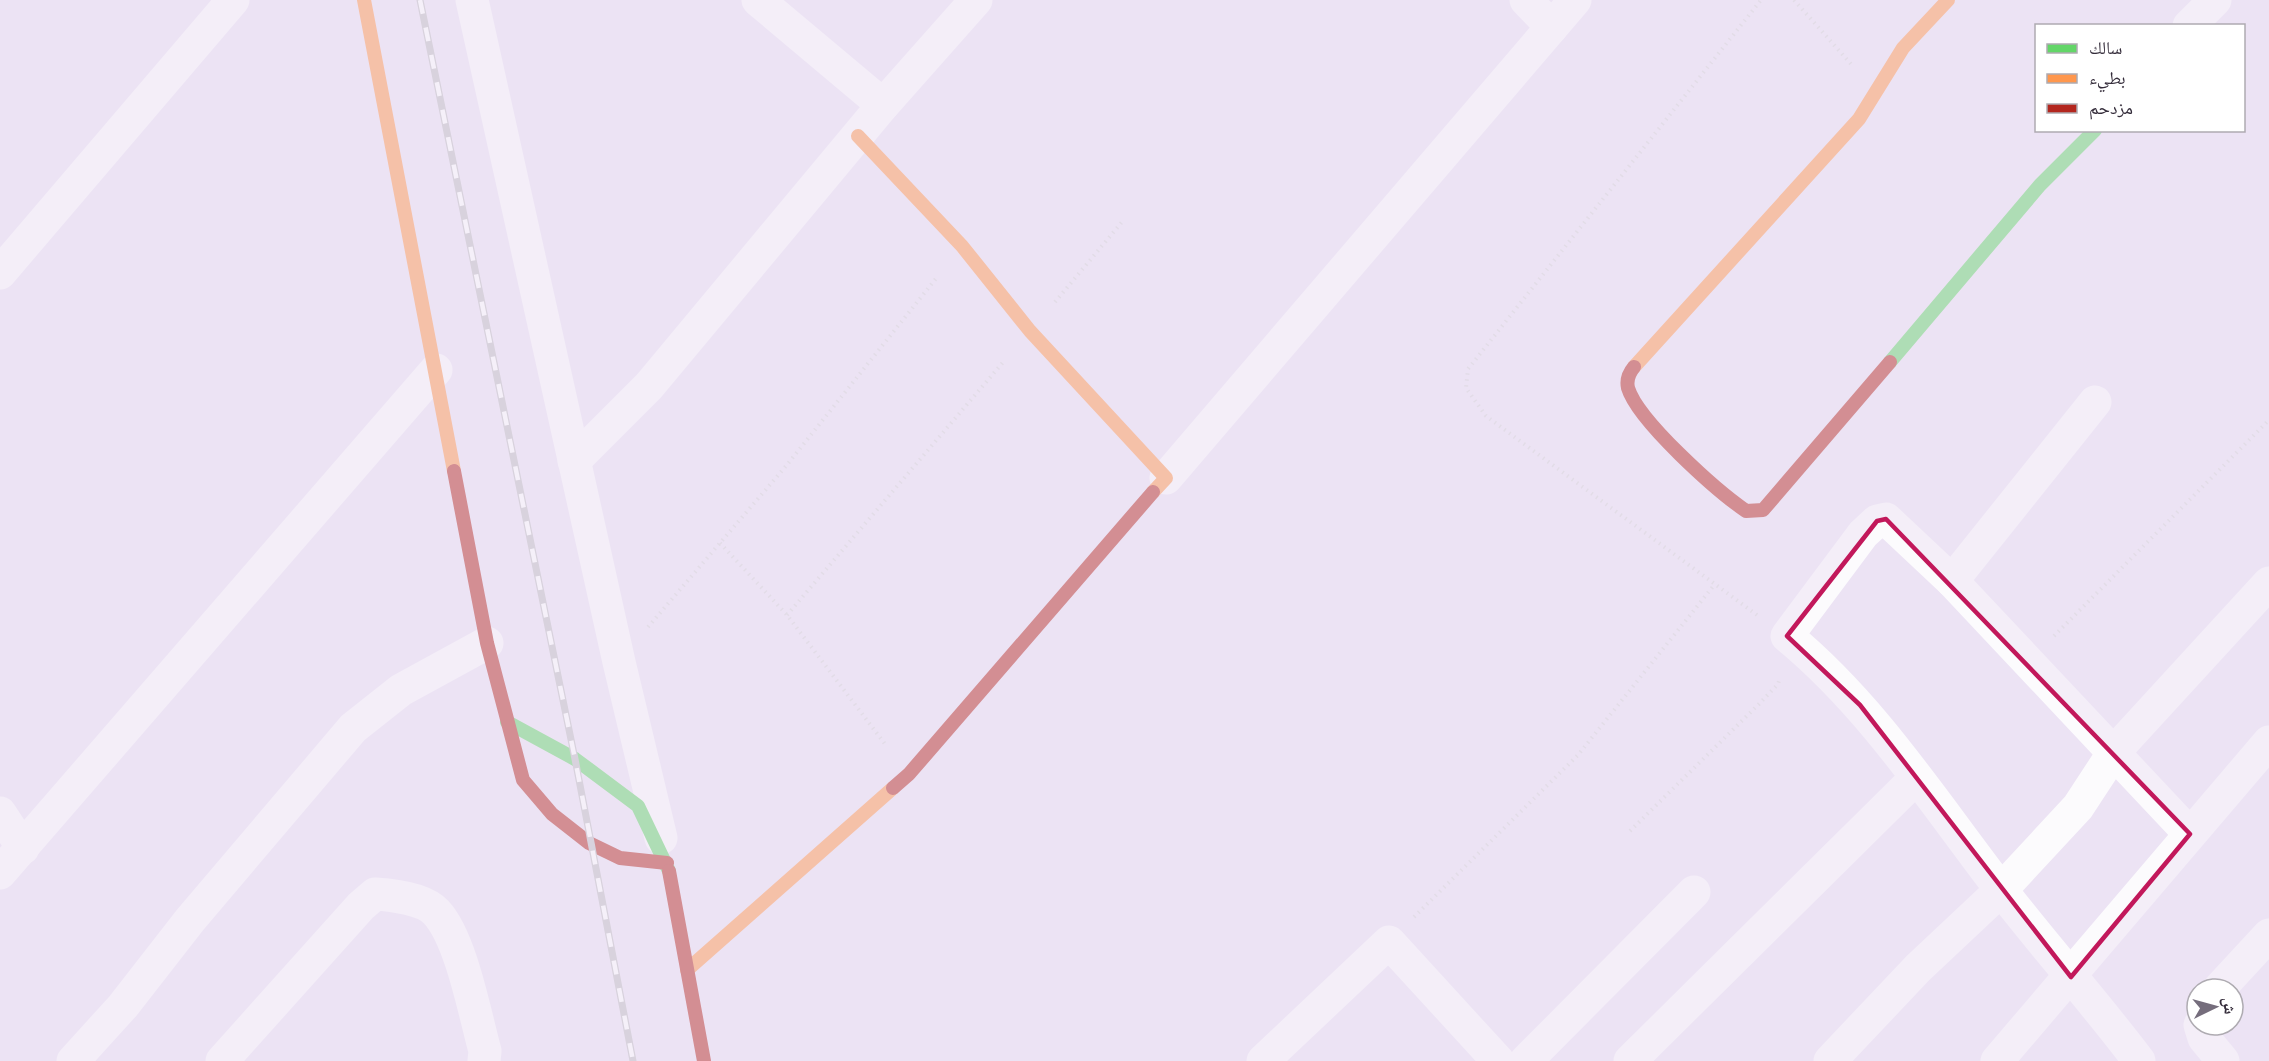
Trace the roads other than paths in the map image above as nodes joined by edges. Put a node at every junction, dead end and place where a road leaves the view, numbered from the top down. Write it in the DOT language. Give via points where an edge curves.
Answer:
graph roads {
  1 [pos="233,0"];
  2 [pos="364,0"];
  3 [pos="472,0"];
  4 [pos="758,0"];
  5 [pos="976,0"];
  6 [pos="1526,0"];
  7 [pos="1575,0"];
  8 [pos="1948,0"];
  9 [pos="2215,0"];
  10 [pos="2191,24"];
  11 [pos="1552,27"];
  12 [pos="883,105"];
  13 [pos="2093,132"];
  14 [pos="858,136"];
  15 [pos="0,273"];
  16 [pos="436,370"];
  17 [pos="2095,402"];
  18 [pos="574,461"];
  19 [pos="1166,478"];
  20 [pos="1953,581"];
  21 [pos="2269,583"];
  22 [pos="488,643"];
  23 [pos="507,722"];
  24 [pos="2269,742"];
  25 [pos="2114,752"];
  26 [pos="1916,778"];
  27 [pos="0,813"];
  28 [pos="2190,834"];
  29 [pos="23,848"];
  30 [pos="667,863"];
  31 [pos="0,873"];
  32 [pos="2001,890"];
  33 [pos="1694,892"];
  34 [pos="2269,936"];
  35 [pos="687,970"];
  36 [pos="2072,976"];
  37 [pos="2230,977"];
  38 [pos="2204,1037"];
  39 [pos="2136,1060"];
  40 [pos="73,1061"];
  41 [pos="222,1061"];
  42 [pos="484,1061"];
  43 [pos="704,1061"];
  44 [pos="1263,1061"];
  45 [pos="1498,1061"];
  46 [pos="1526,1061"];
  47 [pos="1630,1061"];
  48 [pos="1830,1061"];
  49 [pos="1997,1061"];
  50 [pos="2223,1061"];
  1 -- 15 [label="street"];
  2 -- 16 [label="street"];
  3 -- 18 [label="street"];
  4 -- 12 [label="street"];
  5 -- 12 [label="street"];
  6 -- 11 [label="street"];
  7 -- 11 [label="street"];
  8 -- 13 [label="street" via="1903,48 1859,119 1629,373 1627,386 1632,398 1652,425 1746,511 1763,510 2040,185"];
  9 -- 10 [label="street"];
  11 -- 19 [label="street"];
  12 -- 14 [label="street"];
  14 -- 18 [label="street" via="649,386"];
  14 -- 19 [label="street" via="962,246 1030,331"];
  16 -- 22 [label="street"];
  16 -- 29 [label="street"];
  17 -- 20 [label="street"];
  18 -- 30 [label="street"];
  19 -- 35 [label="street" via="909,774"];
  20 -- 25 [label="street"];
  20 -- 26 [label="street" via="1899,529 1886,519 1877,521 1863,534 1787,636 1860,705"];
  21 -- 25 [label="street"];
  22 -- 23 [label="street"];
  22 -- 40 [label="street" via="401,690 353,728"];
  23 -- 30 [label="street" via="575,759 638,806"];
  23 -- 30 [label="street" via="523,780 552,814 589,843 620,858"];
  24 -- 28 [label="street"];
  25 -- 28 [label="street"];
  25 -- 32 [label="street" via="2078,807"];
  26 -- 32 [label="street"];
  26 -- 47 [label="street"];
  27 -- 29 [label="street"];
  28 -- 36 [label="street"];
  29 -- 31 [label="street"];
  30 -- 35 [label="street"];
  32 -- 36 [label="street"];
  32 -- 48 [label="street" via="1918,968"];
  33 -- 46 [label="street"];
  34 -- 37 [label="street"];
  35 -- 43 [label="street"];
  36 -- 39 [label="street"];
  36 -- 49 [label="street"];
  38 -- 50 [label="street"];
  41 -- 42 [label="street" via="375,894 403,896 436,911 459,952 485,1051"];
  44 -- 45 [label="street" via="1389,942"];
}
